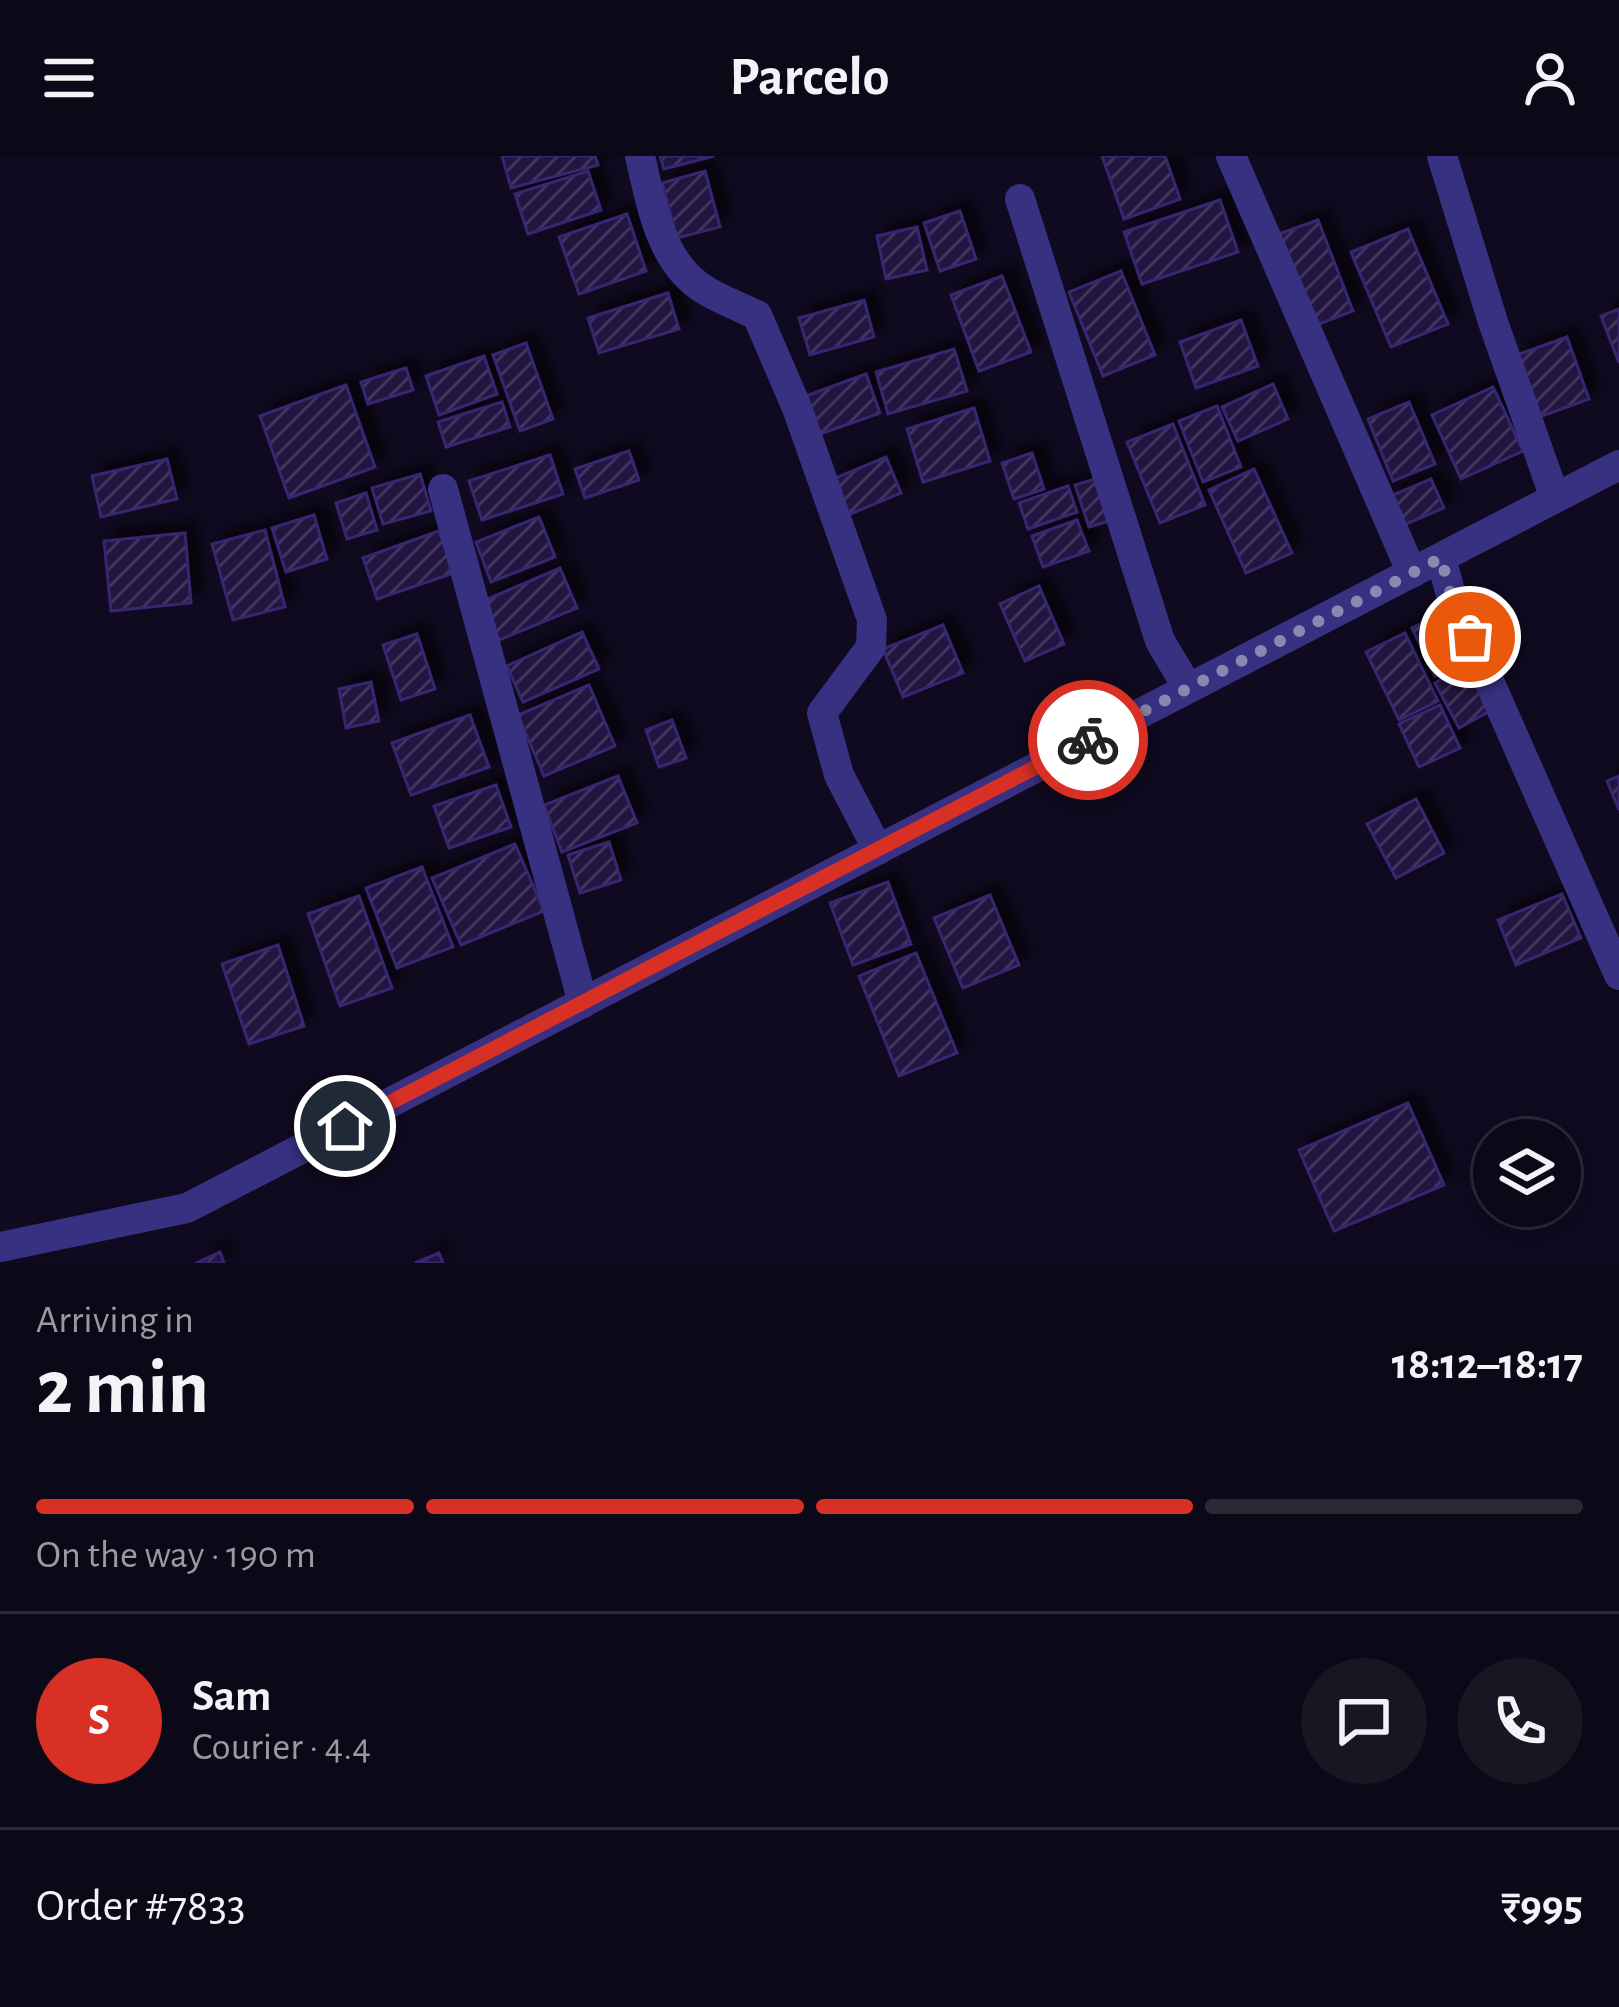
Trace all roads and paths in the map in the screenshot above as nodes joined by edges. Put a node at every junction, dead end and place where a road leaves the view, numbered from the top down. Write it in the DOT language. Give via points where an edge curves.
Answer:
graph roads {
  1 [pos="640,156"];
  2 [pos="1231,156"];
  3 [pos="1442,156"];
  4 [pos="1020,199"];
  5 [pos="1619,465"];
  6 [pos="442,489"];
  7 [pos="1555,498"];
  8 [pos="1441,558"];
  9 [pos="1412,573"];
  10 [pos="1189,688"];
  11 [pos="878,850"];
  12 [pos="1619,975"];
  13 [pos="583,1003"];
  14 [pos="0,1247"];
  1 -- 11 [label="street" via="656,220 680,270 757,315 872,620 871,647 822,713 839,775"];
  2 -- 9 [label="street"];
  3 -- 7 [label="street"];
  4 -- 10 [label="street" via="1160,641"];
  5 -- 7 [label="street"];
  6 -- 13 [label="street"];
  7 -- 8 [label="street"];
  8 -- 9 [label="street"];
  8 -- 12 [label="street"];
  9 -- 10 [label="street"];
  10 -- 11 [label="street"];
  11 -- 13 [label="street"];
  13 -- 14 [label="street" via="187,1208"];
}
